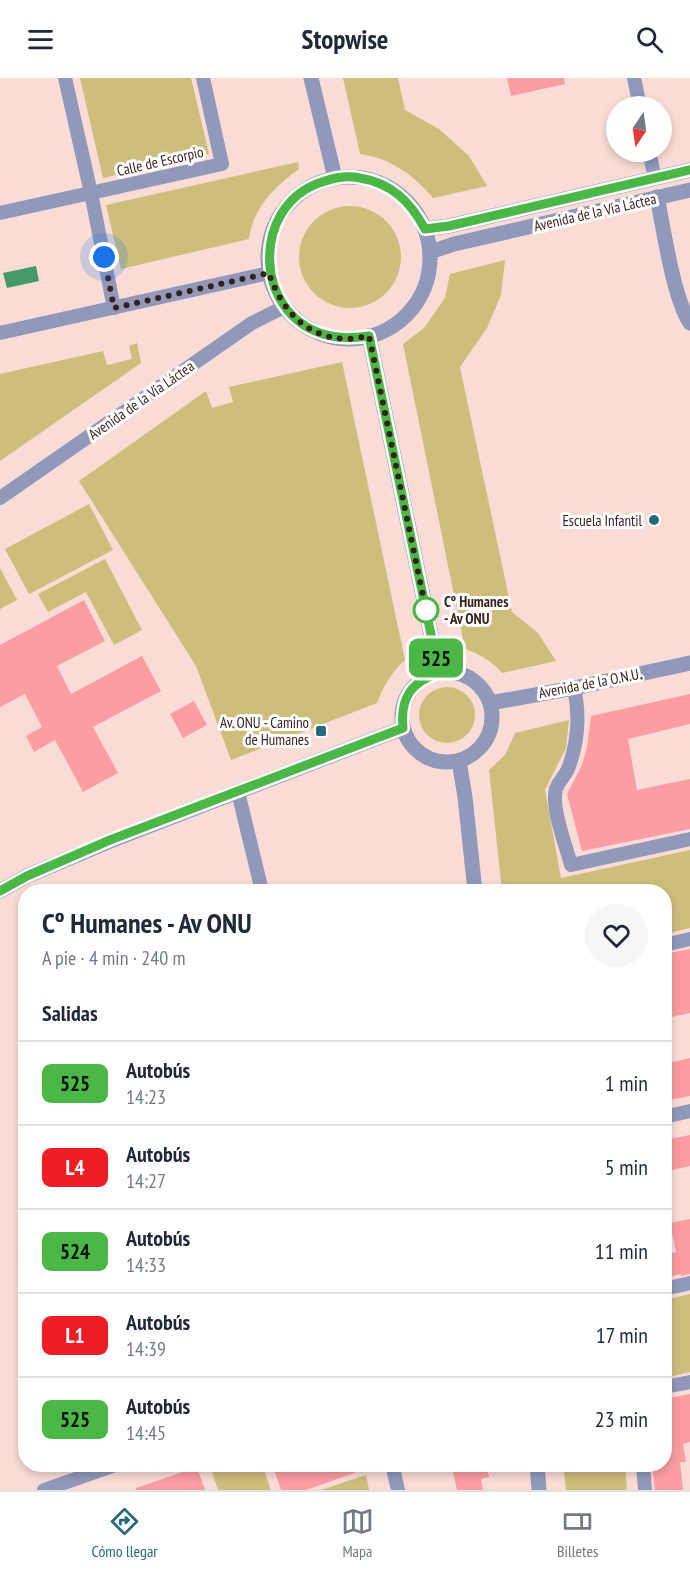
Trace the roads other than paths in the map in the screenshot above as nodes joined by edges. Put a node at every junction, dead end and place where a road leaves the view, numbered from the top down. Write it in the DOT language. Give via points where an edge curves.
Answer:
graph roads {
  1 [pos="65,78"];
  2 [pos="203,78"];
  3 [pos="311,78"];
  4 [pos="634,78"];
  5 [pos="638,96"];
  6 [pos="651,162"];
  7 [pos="690,170"];
  8 [pos="335,178"];
  9 [pos="655,178"];
  10 [pos="690,190"];
  11 [pos="91,193"];
  12 [pos="657,197"];
  13 [pos="0,213"];
  14 [pos="425,229"];
  15 [pos="430,252"];
  16 [pos="269,273"];
  17 [pos="284,307"];
  18 [pos="114,308"];
  19 [pos="690,323"];
  20 [pos="0,333"];
  21 [pos="369,336"];
  22 [pos="0,498"];
  23 [pos="690,663"];
  24 [pos="439,673"];
  25 [pos="574,688"];
  26 [pos="490,703"];
  27 [pos="403,728"];
  28 [pos="459,761"];
  29 [pos="238,792"];
  30 [pos="690,839"];
  31 [pos="260,884"];
  32 [pos="474,884"];
  33 [pos="0,891"];
  34 [pos="690,939"];
  35 [pos="672,943"];
  36 [pos="690,1111"];
  37 [pos="672,1115"];
  38 [pos="690,1283"];
  39 [pos="672,1287"];
  40 [pos="690,1382"];
  41 [pos="672,1386"];
  42 [pos="95,1472"];
  43 [pos="394,1472"];
  44 [pos="538,1472"];
  45 [pos="643,1472"];
  46 [pos="44,1490"];
  47 [pos="398,1490"];
  48 [pos="539,1490"];
  49 [pos="645,1490"];
  1 -- 11 [label="street"];
  2 -- 11 [label="street, Calle de Escorpio" via="222,164"];
  3 -- 8 [label="street"];
  4 -- 5 [label="street"];
  6 -- 9 [label="street"];
  7 -- 9 [label="street, Avenida de la Vía Láctea"];
  8 -- 14 [label="street" via="363,178 389,187 410,205"];
  8 -- 16 [label="street" via="310,186 280,216 268,248"];
  9 -- 14 [label="street, Avenida de la Vía Láctea"];
  10 -- 12 [label="street, Avenida de la Vía Láctea"];
  11 -- 13 [label="street, Calle de Escorpio"];
  11 -- 18 [label="street"];
  12 -- 15 [label="street, Avenida de la Vía Láctea"];
  12 -- 19 [label="street" via="677,289"];
  14 -- 15 [label="street"];
  15 -- 21 [label="street" via="427,280 415,305 395,325"];
  16 -- 17 [label="street"];
  16 -- 18 [label="street"];
  17 -- 21 [label="street" via="301,323 322,334 345,339"];
  17 -- 22 [label="street, Avenida de la Vía Láctea" via="252,324"];
  18 -- 20 [label="street"];
  21 -- 24 [label="street"];
  23 -- 25 [label="street, Avenida de la O.N.U."];
  24 -- 26 [label="street" via="470,678"];
  24 -- 27 [label="street" via="425,677 405,699 401,713"];
  25 -- 26 [label="street, Avenida de la O.N.U."];
  25 -- 30 [label="street" via="578,707 575,740 567,770 556,788 555,806 572,865"];
  26 -- 28 [label="street" via="490,732 478,750"];
  27 -- 28 [label="street" via="407,739 424,756 447,763"];
  27 -- 29 [label="street"];
  28 -- 32 [label="street"];
  29 -- 31 [label="street"];
  29 -- 33 [label="street" via="110,840"];
  34 -- 35 [label="street"];
  36 -- 37 [label="street"];
  38 -- 39 [label="street"];
  40 -- 41 [label="street"];
  42 -- 46 [label="street"];
  43 -- 47 [label="street"];
  44 -- 48 [label="street"];
  45 -- 49 [label="street"];
}
